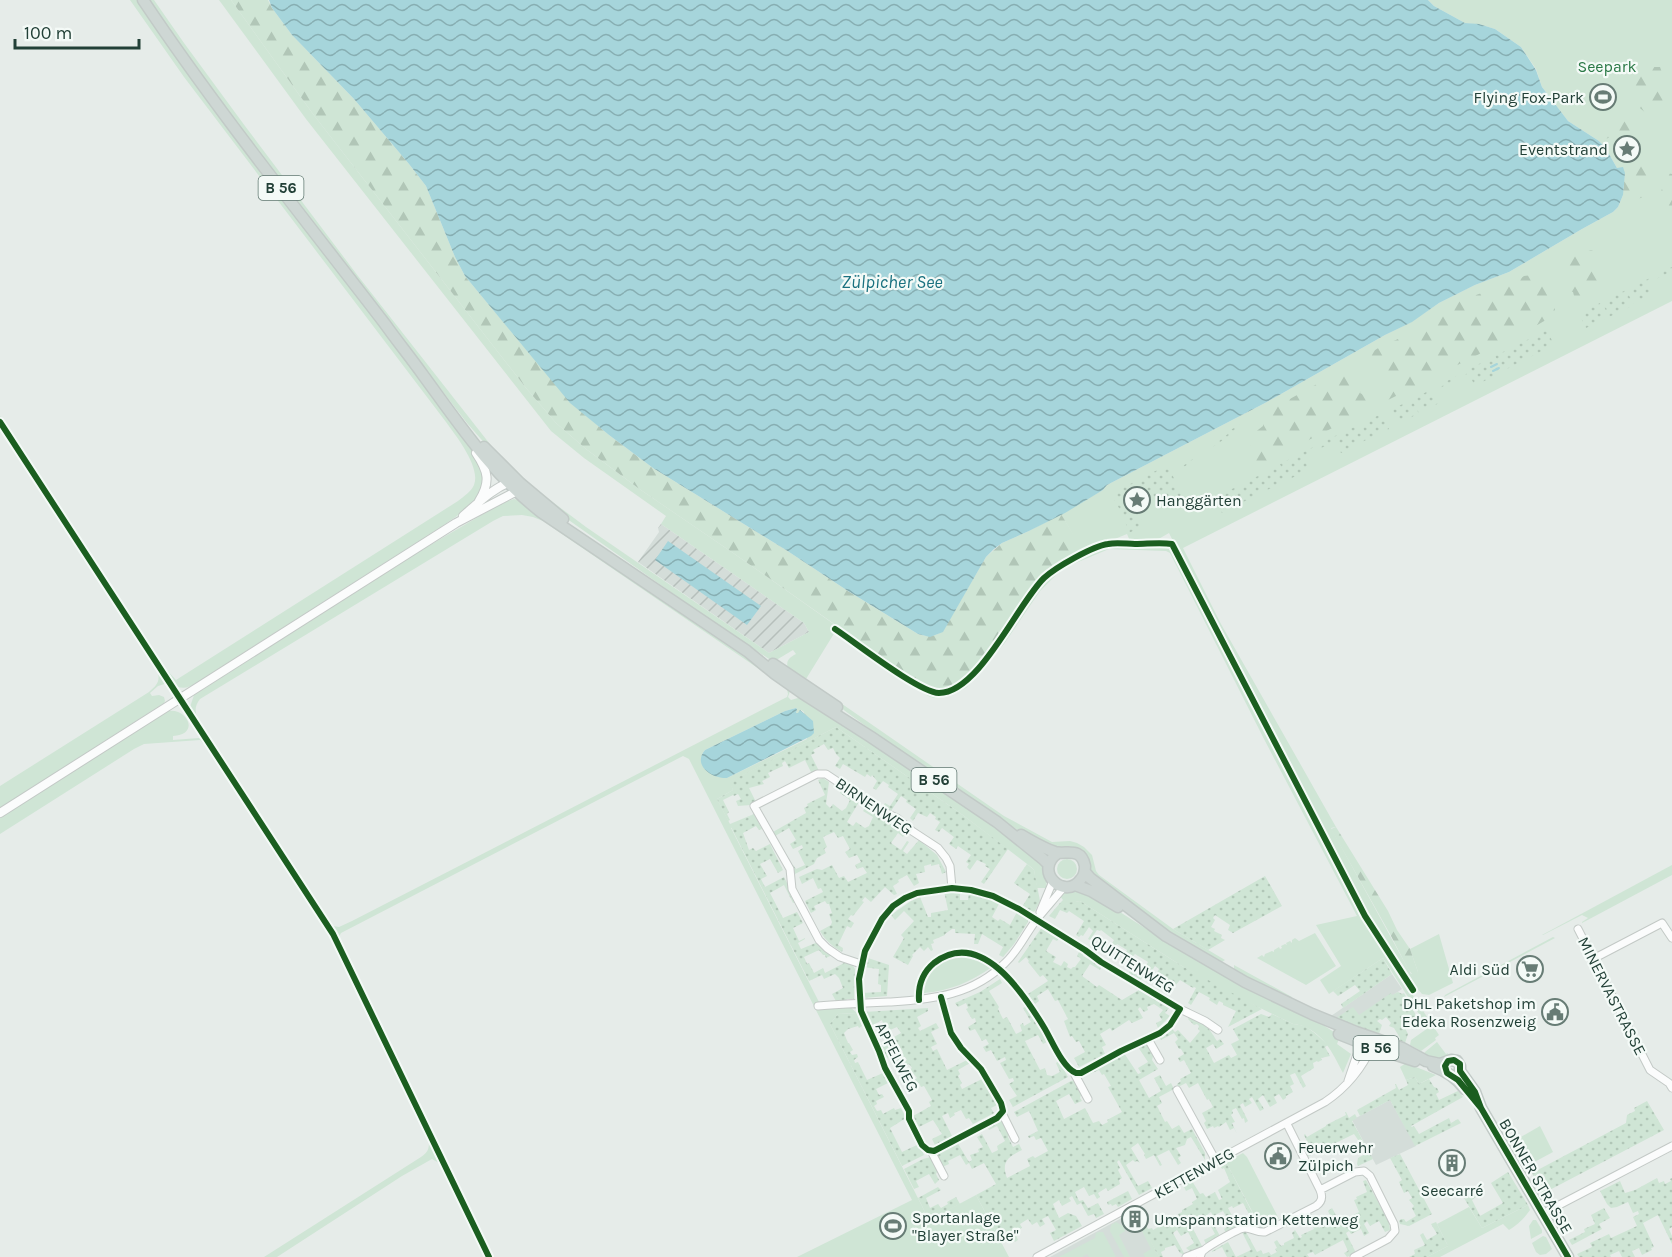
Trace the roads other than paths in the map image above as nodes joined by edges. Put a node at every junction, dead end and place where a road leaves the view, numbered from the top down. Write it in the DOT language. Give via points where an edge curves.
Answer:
graph roads {
  1 [pos="143,0"];
  2 [pos="422,373"];
  3 [pos="456,422"];
  4 [pos="515,484"];
  5 [pos="479,501"];
  6 [pos="456,523"];
  7 [pos="0,813"];
  8 [pos="997,822"];
  9 [pos="1058,853"];
  10 [pos="1049,865"];
  11 [pos="1085,872"];
  12 [pos="1053,881"];
  13 [pos="1070,886"];
  14 [pos="952,888"];
  15 [pos="1036,920"];
  16 [pos="1150,925"];
  17 [pos="1578,929"];
  18 [pos="1672,938"];
  19 [pos="1593,959"];
  20 [pos="861,964"];
  21 [pos="999,969"];
  22 [pos="941,997"];
  23 [pos="919,1000"];
  24 [pos="860,1004"];
  25 [pos="818,1006"];
  26 [pos="1180,1010"];
  27 [pos="1218,1030"];
  28 [pos="1148,1039"];
  29 [pos="1368,1041"];
  30 [pos="1160,1060"];
  31 [pos="1074,1073"];
  32 [pos="1672,1088"];
  33 [pos="1177,1090"];
  34 [pos="1088,1099"];
  35 [pos="1002,1113"];
  36 [pos="1287,1124"];
  37 [pos="1015,1138"];
  38 [pos="1672,1146"];
  39 [pos="931,1151"];
  40 [pos="1216,1161"];
  41 [pos="944,1176"];
  42 [pos="1320,1190"];
  43 [pos="1542,1214"];
  44 [pos="1207,1249"];
  45 [pos="1037,1257"];
  46 [pos="1186,1257"];
  47 [pos="1200,1257"];
  48 [pos="1354,1257"];
  49 [pos="1568,1257"];
  1 -- 2 [label="main road, B 56"];
  2 -- 3 [label="main road, B 56"];
  2 -- 4 [label="main road, B 56"];
  3 -- 4 [label="main road, B 56" via="488,461"];
  3 -- 5 [label="street, B 56" via="484,465 486,488"];
  4 -- 5 [label="street"];
  4 -- 6 [label="street"];
  4 -- 8 [label="main road, B 56" via="559,524 747,651 800,681 872,737"];
  5 -- 6 [label="street"];
  6 -- 7 [label="street"];
  8 -- 9 [label="main road, B 56"];
  8 -- 10 [label="main road, B 56"];
  9 -- 10 [label="main road"];
  9 -- 11 [label="main road, B 56" via="1076,854"];
  10 -- 12 [label="main road"];
  11 -- 13 [label="main road" via="1080,882"];
  11 -- 16 [label="main road, BONNER STRASSE / B 56"];
  12 -- 13 [label="main road, B 56"];
  12 -- 15 [label="street"];
  13 -- 15 [label="street"];
  13 -- 16 [label="main road, BONNER STRASSE / B 56" via="1091,891"];
  14 -- 15 [label="street, QUITTENWEG" via="986,893"];
  14 -- 20 [label="street, APFELWEG" via="917,893 893,906 878,925"];
  14 -- 20 [label="street, BIRNENWEG" via="950,866 938,848 826,774 817,774 754,806 790,869 792,889 819,940 840,957"];
  15 -- 21 [label="street"];
  15 -- 26 [label="street, QUITTENWEG"];
  16 -- 29 [label="main road, BONNER STRASSE / B 56" via="1226,972 1312,1014 1334,1031"];
  17 -- 19 [label="street, MINERVASTRASSE"];
  18 -- 19 [label="street" via="1662,923"];
  19 -- 32 [label="street, MINERVASTRASSE" via="1650,1070"];
  20 -- 24 [label="street, APFELWEG"];
  21 -- 22 [label="street" via="975,986"];
  21 -- 23 [label="street" via="976,955 950,955 926,971 919,984"];
  21 -- 31 [label="street" via="1020,991"];
  22 -- 23 [label="street"];
  22 -- 35 [label="street" via="951,1033 981,1069 1001,1103"];
  23 -- 24 [label="street"];
  24 -- 25 [label="street"];
  24 -- 39 [label="street, APFELWEG" via="885,1068 909,1111 909,1119 922,1145"];
  26 -- 27 [label="street"];
  26 -- 28 [label="street, QUITTENWEG" via="1165,1029"];
  28 -- 30 [label="street"];
  28 -- 31 [label="street, QUITTENWEG"];
  29 -- 36 [label="street, KETTENWEG" via="1347,1083 1334,1096"];
  29 -- 43 [label="main road, BONNER STRASSE / B 56" via="1452,1070 1475,1092"];
  31 -- 34 [label="street"];
  33 -- 40 [label="street"];
  35 -- 37 [label="street"];
  35 -- 39 [label="street"];
  36 -- 40 [label="street, KETTENWEG"];
  36 -- 42 [label="street"];
  38 -- 43 [label="street"];
  39 -- 41 [label="street, APFELWEG"];
  40 -- 45 [label="street, KETTENWEG"];
  42 -- 44 [label="street" via="1321,1199 1316,1206 1264,1232 1238,1230"];
  42 -- 48 [label="street" via="1355,1172 1364,1171 1370,1176 1395,1231 1388,1239"];
  43 -- 49 [label="main road, BONNER STRASSE / B 56"];
  44 -- 46 [label="street"];
  44 -- 47 [label="street"];
}
